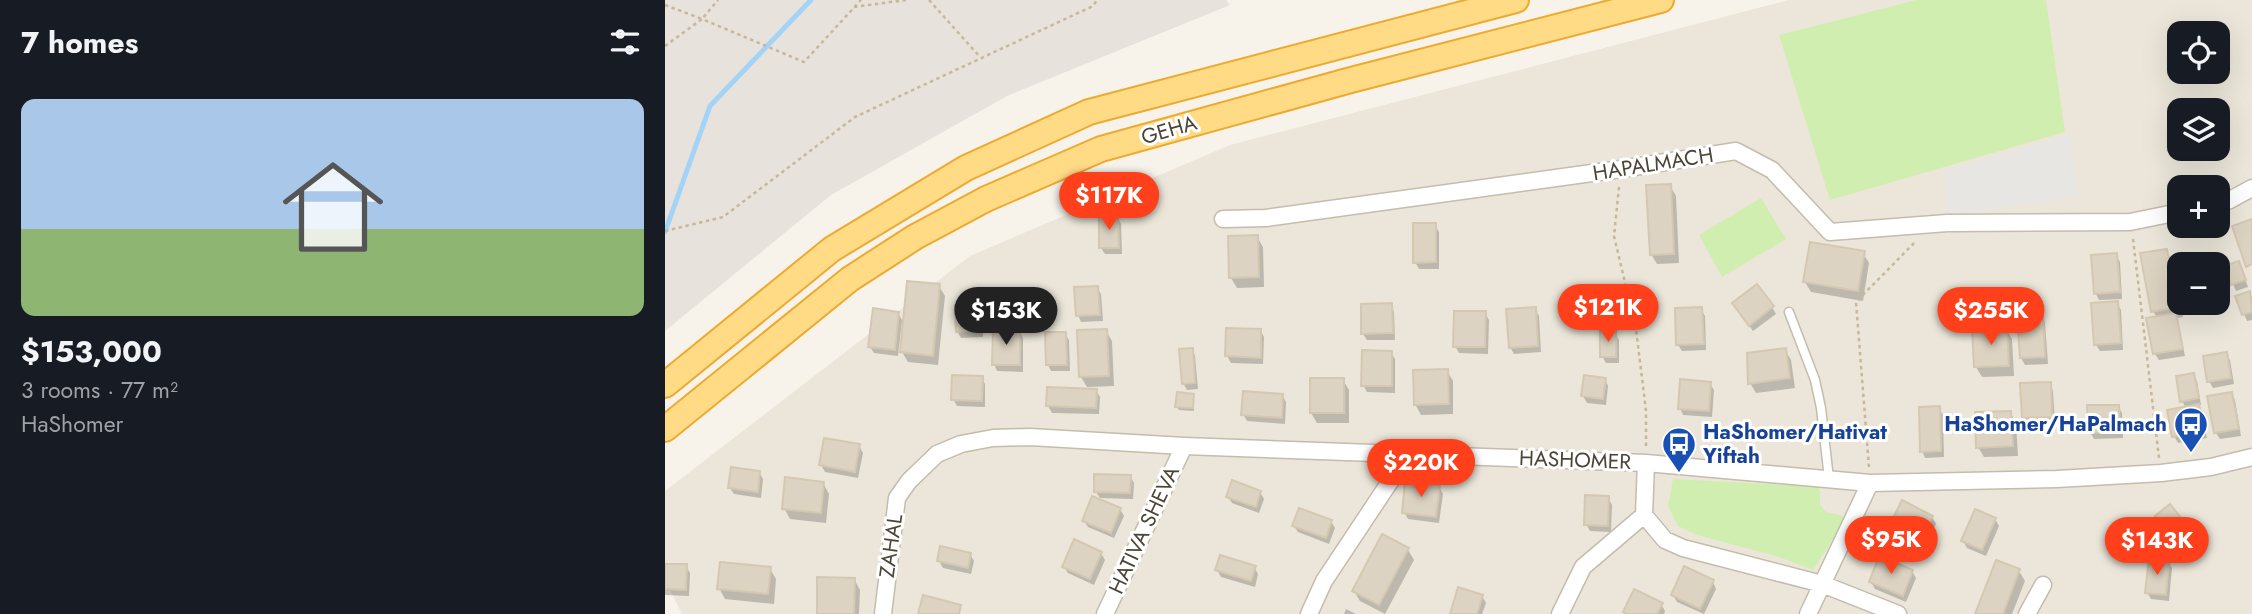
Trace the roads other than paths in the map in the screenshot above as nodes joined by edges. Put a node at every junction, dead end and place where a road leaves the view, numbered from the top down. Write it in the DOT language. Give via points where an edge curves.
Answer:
graph roads {
  1 [pos="1516,0"];
  2 [pos="1661,0"];
  3 [pos="2252,188"];
  4 [pos="2230,200"];
  5 [pos="2167,214"];
  6 [pos="1223,219"];
  7 [pos="1789,312"];
  8 [pos="665,385"];
  9 [pos="665,429"];
  10 [pos="1184,446"];
  11 [pos="1409,453"];
  12 [pos="2252,457"];
  13 [pos="1646,463"];
  14 [pos="1829,480"];
  15 [pos="909,481"];
  16 [pos="1870,483"];
  17 [pos="1644,514"];
  18 [pos="1822,584"];
  19 [pos="2043,585"];
  20 [pos="883,614"];
  21 [pos="1105,614"];
  22 [pos="1309,614"];
  23 [pos="1560,614"];
  24 [pos="1808,614"];
  25 [pos="1898,614"];
  26 [pos="2027,614"];
  1 -- 8 [label="highway, GEHA" via="1089,112 967,168 832,249"];
  2 -- 9 [label="highway, GEHA" via="1101,149 986,199 915,237 850,279"];
  3 -- 4 [label="street"];
  5 -- 6 [label="street, HAPALMACH" via="2130,222 1947,223 1830,232 1772,170 1736,151 1266,218"];
  7 -- 14 [label="lane" via="1815,380"];
  10 -- 11 [label="street, HASHOMER"];
  10 -- 15 [label="street, HASHOMER" via="993,438 937,454"];
  10 -- 21 [label="street, HATIVA SHEVA"];
  11 -- 13 [label="street, HASHOMER"];
  11 -- 22 [label="street" via="1324,581"];
  12 -- 16 [label="street, HASHOMER" via="2161,473"];
  13 -- 14 [label="street, HASHOMER"];
  13 -- 17 [label="street"];
  14 -- 16 [label="street, HASHOMER"];
  15 -- 20 [label="street, ZAHAL" via="897,498"];
  16 -- 18 [label="street"];
  17 -- 18 [label="street" via="1665,540 1683,548"];
  17 -- 23 [label="street" via="1584,567"];
  18 -- 24 [label="street"];
  18 -- 25 [label="street"];
  19 -- 26 [label="street"];
}
